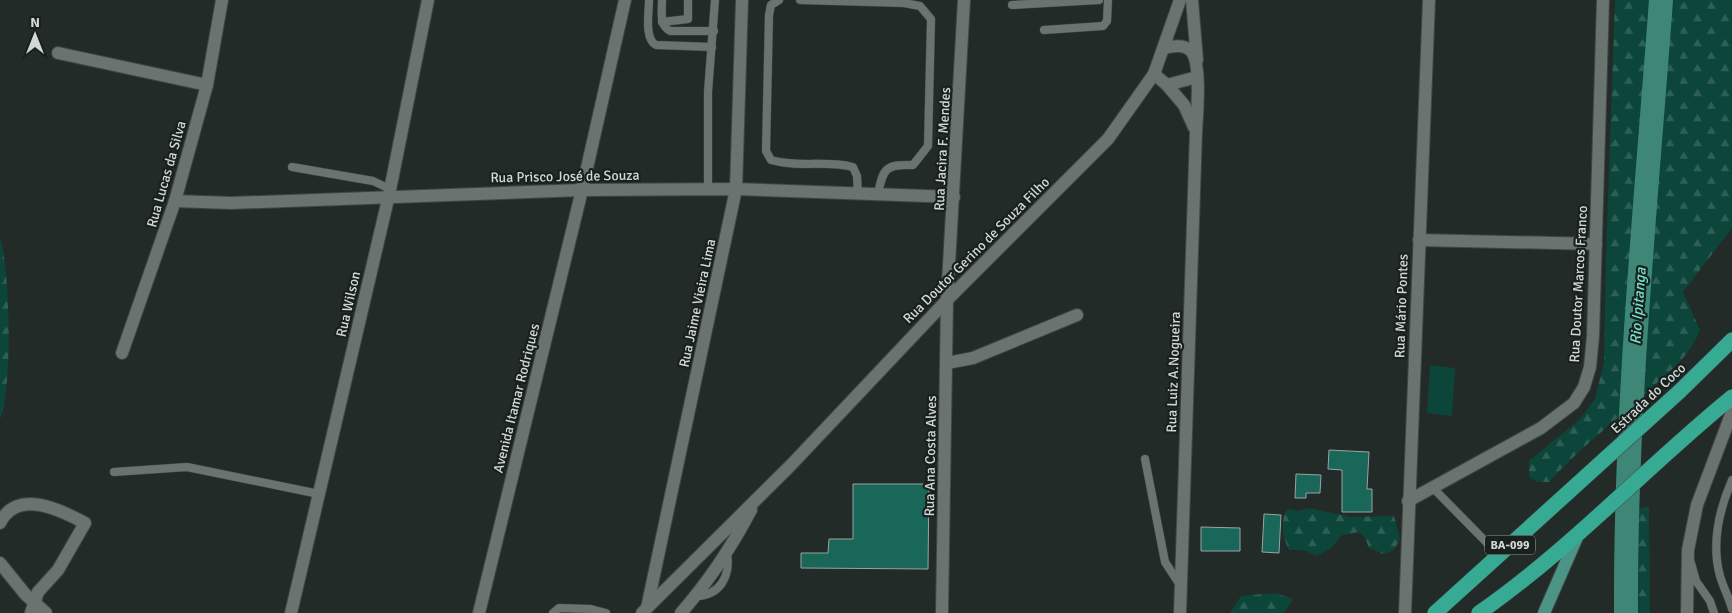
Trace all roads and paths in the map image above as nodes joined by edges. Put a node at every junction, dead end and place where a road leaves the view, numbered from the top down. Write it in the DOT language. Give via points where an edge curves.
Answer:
graph roads {
  1 [pos="222,0"];
  2 [pos="428,0"];
  3 [pos="625,0"];
  4 [pos="650,0"];
  5 [pos="662,0"];
  6 [pos="688,0"];
  7 [pos="715,0"];
  8 [pos="742,0"];
  9 [pos="779,0"];
  10 [pos="800,0"];
  11 [pos="964,0"];
  12 [pos="1100,0"];
  13 [pos="1108,0"];
  14 [pos="1180,0"];
  15 [pos="1192,0"];
  16 [pos="1429,0"];
  17 [pos="1604,0"];
  18 [pos="1012,5"];
  19 [pos="662,22"];
  20 [pos="1044,30"];
  21 [pos="714,31"];
  22 [pos="712,47"];
  23 [pos="1164,48"];
  24 [pos="58,53"];
  25 [pos="1197,60"];
  26 [pos="1154,74"];
  27 [pos="1197,76"];
  28 [pos="206,85"];
  29 [pos="1168,86"];
  30 [pos="1196,132"];
  31 [pos="292,167"];
  32 [pos="708,189"];
  33 [pos="736,189"];
  34 [pos="582,190"];
  35 [pos="389,192"];
  36 [pos="858,194"];
  37 [pos="878,194"];
  38 [pos="954,197"];
  39 [pos="176,201"];
  40 [pos="1419,240"];
  41 [pos="1596,244"];
  42 [pos="947,300"];
  43 [pos="1077,315"];
  44 [pos="1732,340"];
  45 [pos="122,353"];
  46 [pos="947,363"];
  47 [pos="1732,397"];
  48 [pos="1732,412"];
  49 [pos="1145,459"];
  50 [pos="114,472"];
  51 [pos="1732,480"];
  52 [pos="1433,488"];
  53 [pos="319,494"];
  54 [pos="758,497"];
  55 [pos="1408,501"];
  56 [pos="0,523"];
  57 [pos="1578,535"];
  58 [pos="1688,550"];
  59 [pos="1499,555"];
  60 [pos="0,563"];
  61 [pos="1181,586"];
  62 [pos="32,608"];
  63 [pos="1732,609"];
  64 [pos="645,611"];
  65 [pos="46,613"];
  66 [pos="291,613"];
  67 [pos="480,613"];
  68 [pos="553,613"];
  69 [pos="606,613"];
  70 [pos="681,613"];
  71 [pos="942,613"];
  72 [pos="1180,613"];
  73 [pos="1405,613"];
  74 [pos="1435,613"];
  75 [pos="1479,613"];
  76 [pos="1544,613"];
  77 [pos="1687,613"];
  78 [pos="1714,613"];
  1 -- 28 [label="street, Rua Lucas da Silva"];
  2 -- 35 [label="street, Rua Wilson"];
  3 -- 34 [label="street, Avenida Itamar Rodriques"];
  4 -- 22 [label="lane" via="649,37 652,43"];
  5 -- 19 [label="lane"];
  6 -- 19 [label="lane" via="688,19"];
  7 -- 21 [label="lane"];
  8 -- 33 [label="street, Rua Jaime Vieira Lima"];
  9 -- 36 [label="lane" via="771,5 769,15 766,151 770,160 784,164 844,164 853,167"];
  10 -- 37 [label="lane" via="904,2 920,6 931,19 928,146 913,165 891,165 886,169"];
  11 -- 38 [label="street, Rua Jacira F. Mendes"];
  12 -- 18 [label="lane"];
  13 -- 20 [label="lane" via="1107,21 1103,26"];
  14 -- 23 [label="street, Rua Doutor Gerino de Souza Filho"];
  15 -- 25 [label="street, Rua Luiz A.Nogueira"];
  16 -- 40 [label="street, Rua Mário Pontes"];
  17 -- 41 [label="street, Rua Doutor Marcos Franco"];
  19 -- 21 [label="lane" via="670,31"];
  21 -- 22 [label="lane"];
  22 -- 32 [label="lane" via="708,92"];
  23 -- 25 [label="street" via="1181,46 1190,49"];
  23 -- 26 [label="street, Rua Doutor Gerino de Souza Filho"];
  24 -- 28 [label="street"];
  25 -- 27 [label="street, Rua Luiz A.Nogueira"];
  26 -- 29 [label="street, Rua Luiz A.Nogueira"];
  26 -- 42 [label="street, Rua Doutor Gerino de Souza Filho" via="1108,139"];
  27 -- 29 [label="street"];
  27 -- 30 [label="street, Rua Luiz A.Nogueira"];
  28 -- 39 [label="street, Rua Lucas da Silva"];
  29 -- 30 [label="street, Rua Luiz A.Nogueira" via="1184,105"];
  30 -- 61 [label="street, Rua Luiz A.Nogueira"];
  31 -- 35 [label="lane" via="373,181"];
  32 -- 33 [label="street, Rua Prisco José de Souza"];
  32 -- 34 [label="street, Rua Prisco José de Souza"];
  33 -- 36 [label="street, Rua Prisco José de Souza"];
  33 -- 64 [label="street, Rua Jaime Vieira Lima"];
  34 -- 35 [label="street, Rua Prisco José de Souza"];
  34 -- 67 [label="street, Avenida Itamar Rodriques"];
  35 -- 39 [label="street, Rua Prisco José de Souza" via="231,203"];
  35 -- 53 [label="street, Rua Wilson"];
  36 -- 37 [label="street, Rua Prisco José de Souza"];
  37 -- 38 [label="street, Rua Prisco José de Souza"];
  38 -- 42 [label="street, Rua Jacira F. Mendes"];
  39 -- 45 [label="street, Rua Lucas da Silva"];
  40 -- 41 [label="street"];
  40 -- 55 [label="street, Rua Mário Pontes"];
  41 -- 52 [label="street, Rua Doutor Marcos Franco" via="1590,367 1574,404 1541,428"];
  42 -- 46 [label="street, Rua Ana Costa Alves"];
  42 -- 54 [label="street, Rua Doutor Gerino de Souza Filho"];
  43 -- 46 [label="street" via="982,354"];
  44 -- 59 [label="highway, Estrada do Coco / BA-099"];
  46 -- 71 [label="street, Rua Ana Costa Alves"];
  47 -- 57 [label="highway, BA-099" via="1688,433"];
  48 -- 58 [label="street" via="1697,505"];
  49 -- 61 [label="lane" via="1165,562"];
  50 -- 53 [label="lane" via="187,467"];
  51 -- 63 [label="lane" via="1717,526 1716,558"];
  52 -- 55 [label="street, Rua Doutor Marcos Franco"];
  52 -- 59 [label="lane"];
  53 -- 66 [label="street, Rua Wilson"];
  54 -- 64 [label="street, Rua Doutor Gerino de Souza Filho"];
  54 -- 70 [label="street, Rua Doutor Gerino de Souza Filho" via="727,553"];
  55 -- 73 [label="street, Rua Mário Pontes"];
  56 -- 62 [label="street" via="3,516 19,505 41,505 61,510 85,523 58,570 38,592"];
  57 -- 75 [label="highway, BA-099" via="1522,583"];
  57 -- 76 [label="main road"];
  58 -- 77 [label="street"];
  58 -- 78 [label="lane" via="1696,581"];
  59 -- 74 [label="highway, BA-099"];
  60 -- 62 [label="street"];
  61 -- 72 [label="street, Rua Luiz A.Nogueira"];
  62 -- 65 [label="street"];
  68 -- 69 [label="lane" via="558,608"];
}
